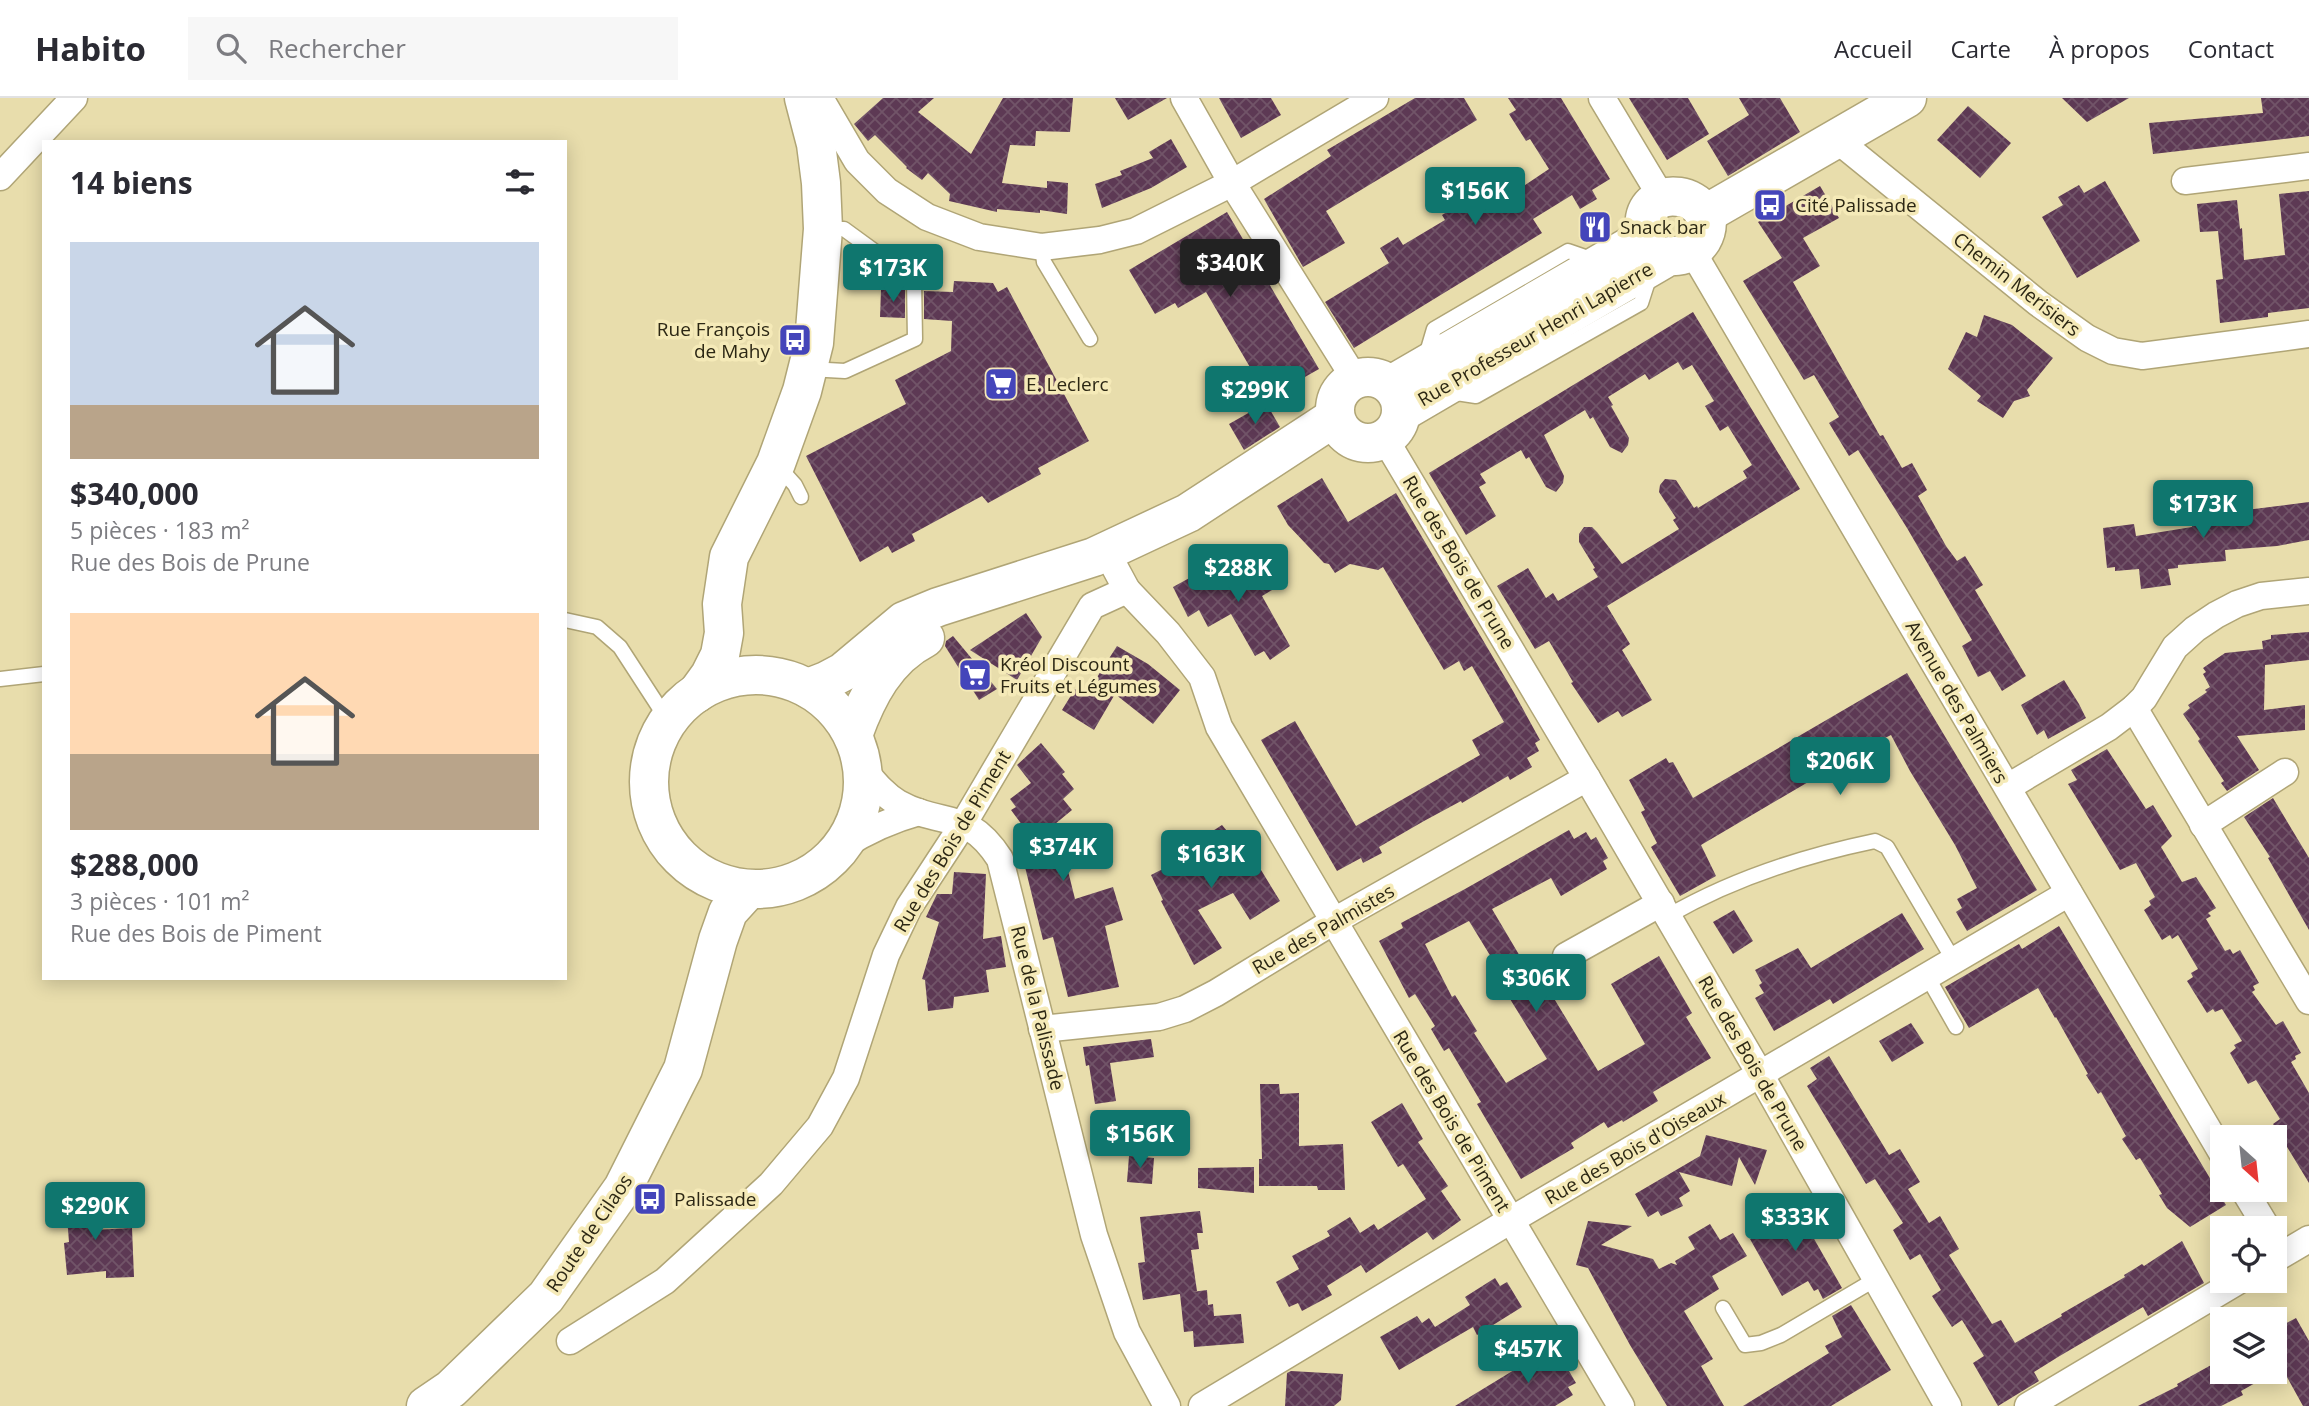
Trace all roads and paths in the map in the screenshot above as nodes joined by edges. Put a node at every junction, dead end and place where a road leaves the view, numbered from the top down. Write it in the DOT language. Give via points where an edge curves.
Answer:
graph roads {
  1 [pos="74,98"];
  2 [pos="804,98"];
  3 [pos="820,98"];
  4 [pos="1184,98"];
  5 [pos="1375,98"];
  6 [pos="1602,98"];
  7 [pos="1908,98"];
  8 [pos="1836,139"];
  9 [pos="2309,166"];
  10 [pos="0,177"];
  11 [pos="2185,181"];
  12 [pos="1232,183"];
  13 [pos="1662,198"];
  14 [pos="1704,215"];
  15 [pos="823,229"];
  16 [pos="1042,247"];
  17 [pos="1665,252"];
  18 [pos="2309,334"];
  19 [pos="1090,339"];
  20 [pos="807,369"];
  21 [pos="1384,403"];
  22 [pos="776,463"];
  23 [pos="801,497"];
  24 [pos="1116,570"];
  25 [pos="2309,591"];
  26 [pos="567,620"];
  27 [pos="724,633"];
  28 [pos="42,674"];
  29 [pos="759,675"];
  30 [pos="0,679"];
  31 [pos="808,688"];
  32 [pos="697,692"];
  33 [pos="2134,708"];
  34 [pos="668,721"];
  35 [pos="858,752"];
  36 [pos="2285,772"];
  37 [pos="1587,778"];
  38 [pos="2008,788"];
  39 [pos="919,812"];
  40 [pos="964,823"];
  41 [pos="2203,824"];
  42 [pos="843,846"];
  43 [pos="700,875"];
  44 [pos="748,890"];
  45 [pos="2069,893"];
  46 [pos="1664,910"];
  47 [pos="1334,921"];
  48 [pos="718,940"];
  49 [pos="1566,956"];
  50 [pos="1954,961"];
  51 [pos="1927,976"];
  52 [pos="2309,1001"];
  53 [pos="1956,1027"];
  54 [pos="1042,1029"];
  55 [pos="1760,1074"];
  56 [pos="2210,1133"];
  57 [pos="1511,1220"];
  58 [pos="2309,1239"];
  59 [pos="2287,1248"];
  60 [pos="1876,1279"];
  61 [pos="2218,1293"];
  62 [pos="1723,1308"];
  63 [pos="570,1341"];
  64 [pos="426,1406"];
  65 [pos="1167,1406"];
  66 [pos="1202,1406"];
  67 [pos="1621,1406"];
  68 [pos="1948,1406"];
  69 [pos="2028,1406"];
  1 -- 10 [label="street"];
  2 -- 15 [label="main road" via="816,144"];
  3 -- 16 [label="street" via="857,161 887,191 927,217 979,237"];
  4 -- 12 [label="street, Rue des Bois de Prune"];
  5 -- 12 [label="street"];
  6 -- 13 [label="street"];
  7 -- 8 [label="main road"];
  8 -- 14 [label="main road"];
  8 -- 18 [label="street, Chemin Merisiers" via="2038,303 2113,351 2142,356"];
  9 -- 11 [label="street"];
  12 -- 16 [label="street" via="1136,232"];
  12 -- 21 [label="street, Rue des Bois de Prune"];
  13 -- 14 [label="main road" via="1682,196 1699,206"];
  13 -- 17 [label="main road" via="1649,210 1644,228"];
  14 -- 17 [label="main road" via="1704,235"];
  15 -- 20 [label="main road" via="814,343"];
  15 -- 20 [label="lane" via="844,229 914,280 915,340 845,371"];
  16 -- 19 [label="lane" via="1044,262"];
  17 -- 21 [label="main road, Rue Professeur Henri Lapierre"];
  17 -- 21 [label="main road, Rue Professeur Henri Lapierre" via="1602,263"];
  17 -- 38 [label="street, Avenue des Palmiers"];
  20 -- 22 [label="main road"];
  21 -- 24 [label="main road, Rue Professeur Henri Lapierre" via="1188,515"];
  21 -- 37 [label="street, Rue des Bois de Prune"];
  22 -- 23 [label="lane"];
  22 -- 27 [label="main road" via="729,556 722,604"];
  24 -- 31 [label="main road, Rue Professeur Henri Lapierre" via="938,607 904,621 843,672"];
  24 -- 35 [label="main road, Rue Professeur Henri Lapierre" via="947,627 909,646 884,672 865,702"];
  24 -- 40 [label="street, Rue des Bois de Piment"];
  24 -- 47 [label="street, Rue des Bois de Piment" via="1202,677 1219,727"];
  25 -- 33 [label="street" via="2237,604 2195,629 2175,647"];
  26 -- 34 [label="lane" via="597,626 620,647"];
  27 -- 29 [label="main road"];
  27 -- 32 [label="main road" via="720,654"];
  28 -- 30 [label="lane"];
  29 -- 31 [label="main road" via="785,678"];
  29 -- 32 [label="main road" via="733,677"];
  31 -- 35 [label="main road" via="834,708"];
  32 -- 34 [label="main road"];
  33 -- 38 [label="street"];
  33 -- 41 [label="street"];
  34 -- 43 [label="main road" via="653,752 648,788 655,822 673,852"];
  35 -- 39 [label="street, Rue de la Palissade" via="878,788"];
  35 -- 42 [label="main road" via="863,799"];
  36 -- 41 [label="street"];
  37 -- 46 [label="street, Rue des Bois de Prune"];
  37 -- 47 [label="street, Rue des Palmistes"];
  38 -- 45 [label="street, Avenue des Palmiers"];
  39 -- 40 [label="street, Rue de la Palissade"];
  39 -- 42 [label="street, Rue de la Palissade" via="891,819"];
  40 -- 54 [label="street, Rue de la Palissade" via="991,844 1000,859"];
  40 -- 63 [label="street, Rue des Bois de Piment" via="909,907 886,955 846,1078 820,1126 771,1184 664,1281"];
  41 -- 52 [label="street"];
  42 -- 44 [label="main road" via="811,875 791,885"];
  43 -- 44 [label="main road"];
  43 -- 48 [label="main road, Route de Cilaos"];
  44 -- 48 [label="main road, Route de Cilaos" via="728,912"];
  45 -- 50 [label="street, Rue des Bois d'Oiseaux"];
  45 -- 56 [label="street, Avenue des Palmiers"];
  46 -- 49 [label="street"];
  46 -- 50 [label="lane" via="1758,873 1875,841 1887,847"];
  46 -- 55 [label="street, Rue des Bois de Prune"];
  47 -- 54 [label="street, Rue des Palmistes" via="1185,1009 1159,1017"];
  47 -- 57 [label="street, Rue des Bois de Piment"];
  48 -- 64 [label="main road, Route de Cilaos" via="683,1069 623,1188 546,1297 451,1389"];
  50 -- 51 [label="street, Rue des Bois d'Oiseaux"];
  51 -- 53 [label="lane"];
  51 -- 55 [label="street, Rue des Bois d'Oiseaux"];
  54 -- 65 [label="street, Rue de la Palissade" via="1094,1235 1127,1332"];
  55 -- 57 [label="street, Rue des Bois d'Oiseaux"];
  55 -- 60 [label="street, Rue des Bois de Prune"];
  57 -- 66 [label="street, Rue des Bois d'Oiseaux"];
  57 -- 67 [label="street, Rue des Bois de Piment"];
  58 -- 59 [label="street"];
  60 -- 62 [label="lane" via="1761,1343 1745,1345"];
  60 -- 68 [label="street, Rue des Bois de Prune"];
  61 -- 69 [label="street"];
}
